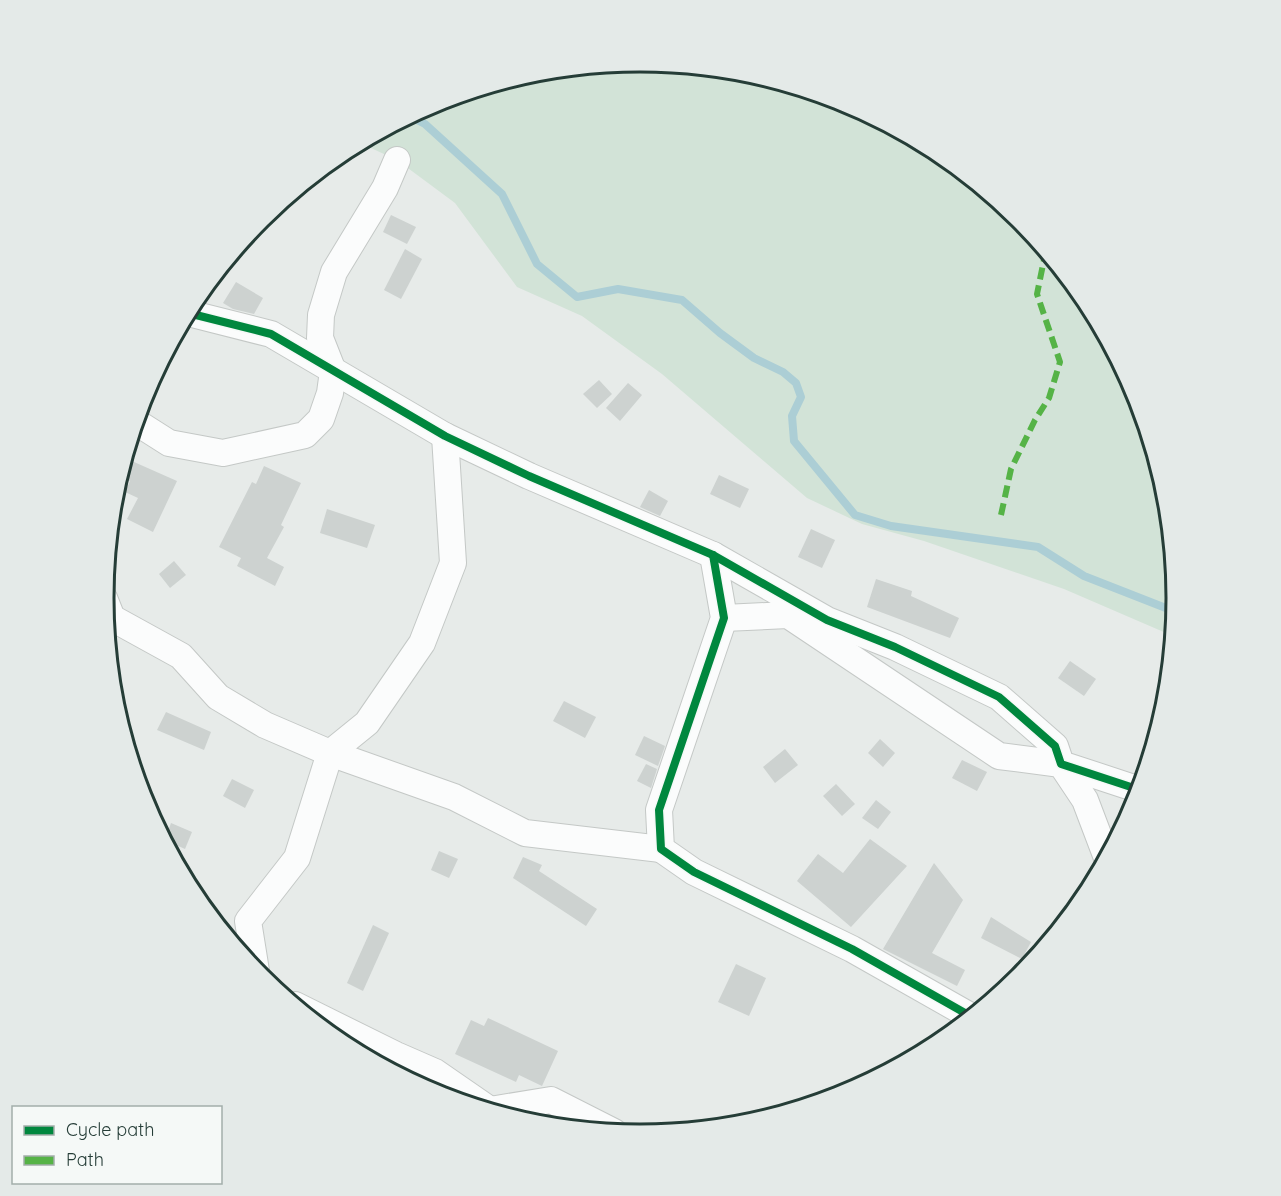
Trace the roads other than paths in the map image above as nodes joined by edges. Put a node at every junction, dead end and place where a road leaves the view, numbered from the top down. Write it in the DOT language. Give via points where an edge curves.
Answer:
graph roads {
  1 [pos="397,160"];
  2 [pos="197,315"];
  3 [pos="333,370"];
  4 [pos="143,426"];
  5 [pos="445,436"];
  6 [pos="713,555"];
  7 [pos="115,615"];
  8 [pos="724,618"];
  9 [pos="330,753"];
  10 [pos="1061,764"];
  11 [pos="1131,786"];
  12 [pos="1103,848"];
  13 [pos="661,849"];
  14 [pos="253,954"];
  15 [pos="964,1012"];
  16 [pos="331,1023"];
  17 [pos="468,1095"];
  18 [pos="508,1107"];
  19 [pos="593,1122"];
  1 -- 3 [label="street" via="385,188 334,272 321,315 320,338"];
  2 -- 3 [label="street" via="271,334"];
  3 -- 4 [label="street" via="321,419 305,435 224,453 169,443"];
  3 -- 5 [label="street"];
  5 -- 6 [label="street"];
  5 -- 9 [label="street" via="453,563 422,643 367,723"];
  6 -- 8 [label="street"];
  6 -- 10 [label="street" via="827,620 895,647 999,697 1055,746"];
  7 -- 9 [label="street" via="181,656 218,697 266,725"];
  8 -- 10 [label="street" via="788,615 999,756"];
  8 -- 13 [label="street" via="659,810"];
  9 -- 13 [label="street" via="454,797 525,833"];
  9 -- 14 [label="street" via="297,858 248,921"];
  10 -- 11 [label="street"];
  10 -- 12 [label="street" via="1085,800"];
  13 -- 15 [label="street" via="694,872 852,949"];
  16 -- 17 [label="street" via="435,1072"];
  18 -- 19 [label="street" via="551,1100"];
}
